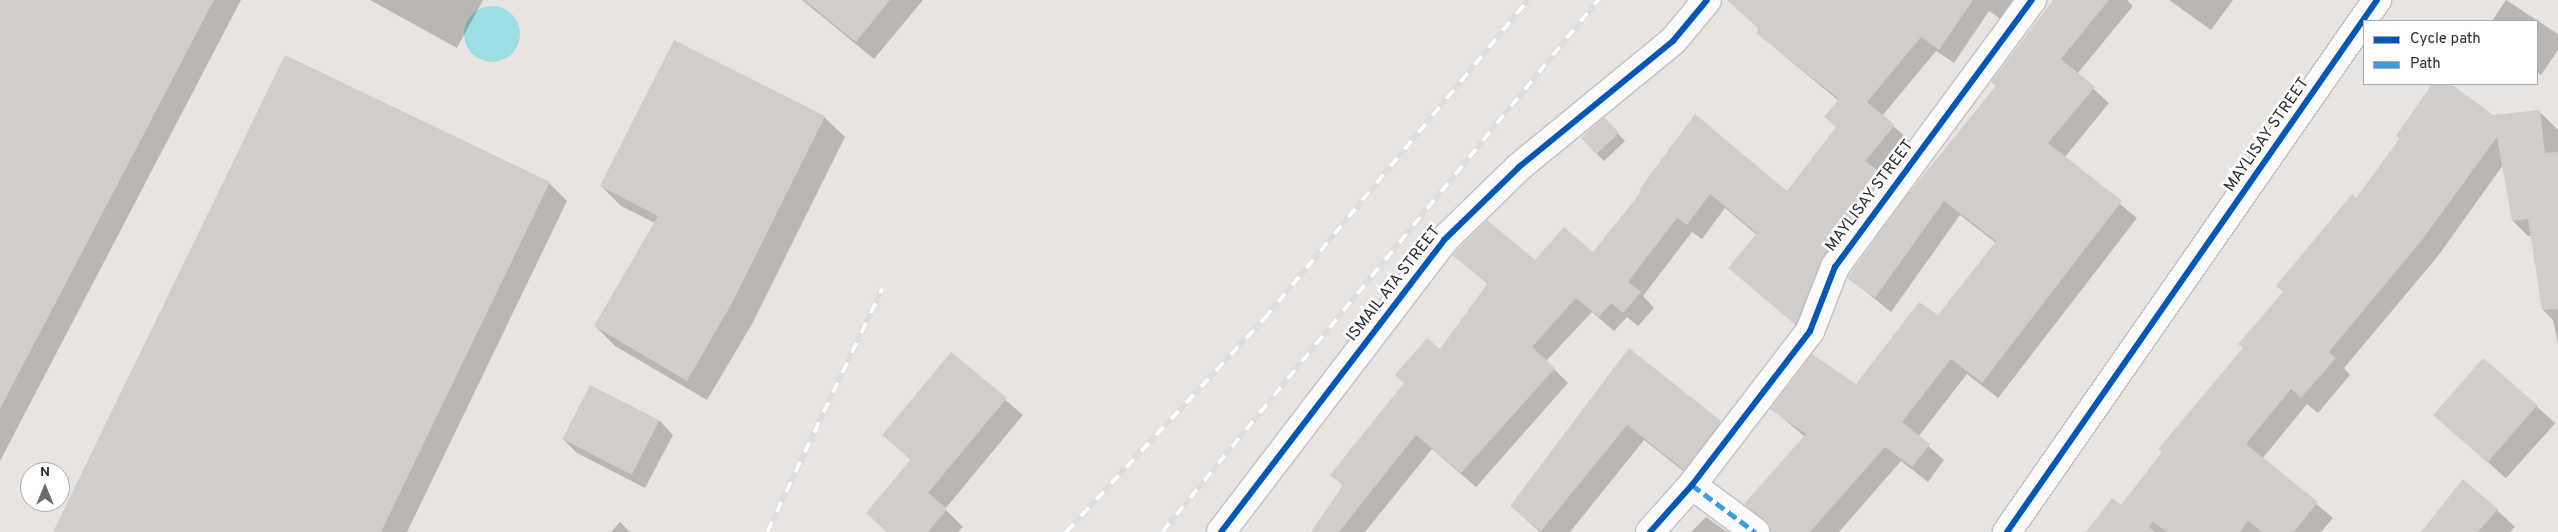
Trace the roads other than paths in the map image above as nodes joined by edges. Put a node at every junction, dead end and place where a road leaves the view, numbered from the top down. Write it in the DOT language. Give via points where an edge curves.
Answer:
graph roads {
  1 [pos="1707,0"];
  2 [pos="2032,0"];
  3 [pos="2377,0"];
  4 [pos="2363,20"];
  5 [pos="2363,20"];
  6 [pos="1692,485"];
  7 [pos="1221,532"];
  8 [pos="1650,532"];
  9 [pos="1755,532"];
  10 [pos="2007,532"];
  1 -- 7 [label="street, ISMAIL ATA STREET" via="1672,41 1519,167 1444,240"];
  2 -- 6 [label="street, MAYLISAY STREET" via="1835,267 1810,331"];
  3 -- 5 [label="street, MAYLISAY STREET"];
  4 -- 10 [label="street, MAYLISAY STREET"];
  6 -- 8 [label="street, MAYLISAY STREET"];
  6 -- 9 [label="street"];
}
